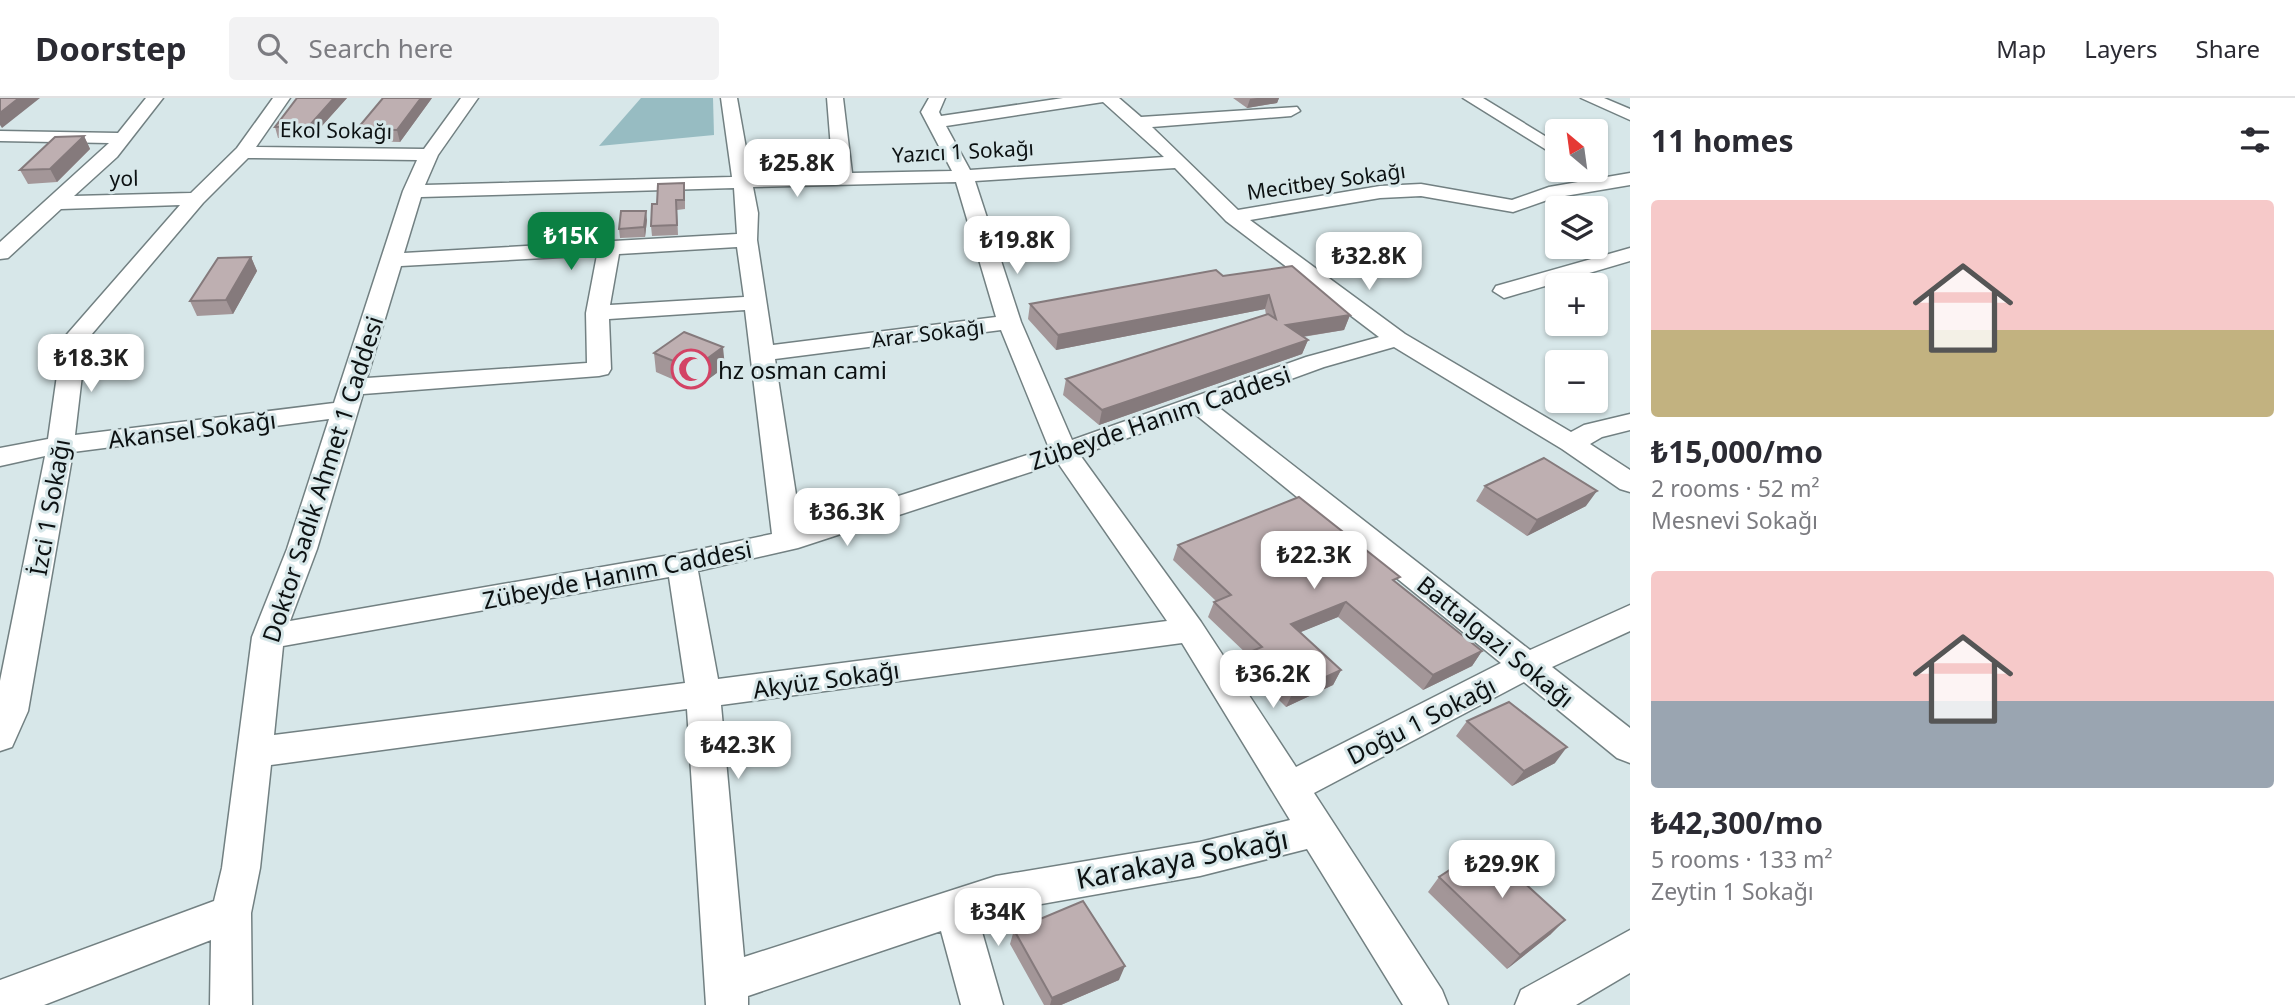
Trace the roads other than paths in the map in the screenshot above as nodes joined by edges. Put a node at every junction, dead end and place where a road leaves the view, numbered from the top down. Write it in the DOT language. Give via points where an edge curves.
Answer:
graph roads {
  1 [pos="155,98"];
  2 [pos="282,98"];
  3 [pos="470,98"];
  4 [pos="729,98"];
  5 [pos="835,98"];
  6 [pos="937,98"];
  7 [pos="1098,98"];
  8 [pos="1109,98"];
  9 [pos="1221,98"];
  10 [pos="1471,98"];
  11 [pos="1589,98"];
  12 [pos="1291,111"];
  13 [pos="1242,114"];
  14 [pos="1630,115"];
  15 [pos="935,122"];
  16 [pos="1135,123"];
  17 [pos="0,136"];
  18 [pos="122,138"];
  19 [pos="1545,144"];
  20 [pos="243,152"];
  21 [pos="429,155"];
  22 [pos="1180,162"];
  23 [pos="964,176"];
  24 [pos="843,178"];
  25 [pos="1630,179"];
  26 [pos="740,180"];
  27 [pos="1606,182"];
  28 [pos="1609,184"];
  29 [pos="413,191"];
  30 [pos="196,199"];
  31 [pos="54,203"];
  32 [pos="1234,216"];
  33 [pos="747,240"];
  34 [pos="609,248"];
  35 [pos="0,253"];
  36 [pos="1630,254"];
  37 [pos="393,260"];
  38 [pos="1504,291"];
  39 [pos="756,303"];
  40 [pos="597,313"];
  41 [pos="1009,323"];
  42 [pos="1397,339"];
  43 [pos="763,353"];
  44 [pos="347,399"];
  45 [pos="1199,404"];
  46 [pos="1630,422"];
  47 [pos="1571,443"];
  48 [pos="61,445"];
  49 [pos="1064,452"];
  50 [pos="0,457"];
  51 [pos="1630,483"];
  52 [pos="788,541"];
  53 [pos="682,564"];
  54 [pos="1630,617"];
  55 [pos="1190,630"];
  56 [pos="268,637"];
  57 [pos="1527,665"];
  58 [pos="703,696"];
  59 [pos="0,737"];
  60 [pos="1630,748"];
  61 [pos="252,753"];
  62 [pos="1290,788"];
  63 [pos="1317,830"];
  64 [pos="955,908"];
  65 [pos="231,913"];
  66 [pos="1630,950"];
  67 [pos="727,994"];
  68 [pos="0,1001"];
  69 [pos="231,1005"];
  70 [pos="982,1005"];
  71 [pos="1427,1005"];
  72 [pos="1536,1005"];
  1 -- 18 [label="street"];
  2 -- 20 [label="street, İzci 1 Sokağı"];
  3 -- 21 [label="street, Doktor Sadık Ahmet 1 Caddesi"];
  4 -- 26 [label="street"];
  5 -- 24 [label="street"];
  6 -- 15 [label="street" via="930,112"];
  7 -- 15 [label="street"];
  8 -- 16 [label="street"];
  9 -- 13 [label="street"];
  10 -- 19 [label="street"];
  11 -- 14 [label="street"];
  12 -- 13 [label="street"];
  13 -- 16 [label="street"];
  15 -- 23 [label="street"];
  16 -- 22 [label="street"];
  17 -- 18 [label="street"];
  18 -- 31 [label="street"];
  20 -- 21 [label="street, Ekol Sokağı"];
  20 -- 30 [label="street, İzci 1 Sokağı"];
  21 -- 29 [label="street, Doktor Sadık Ahmet 1 Caddesi"];
  22 -- 23 [label="street, Yazıcı 1 Sokağı"];
  22 -- 32 [label="street"];
  23 -- 24 [label="street, Yazıcı 1 Sokağı"];
  23 -- 41 [label="street"];
  24 -- 26 [label="street, Yazıcı 1 Sokağı"];
  25 -- 28 [label="street, Mecitbey Sokağı"];
  26 -- 29 [label="street, Yazıcı 1 Sokağı"];
  26 -- 33 [label="street" via="748,213"];
  27 -- 28 [label="street"];
  28 -- 32 [label="street, Mecitbey Sokağı" via="1549,193 1513,206 1421,191 1380,192"];
  29 -- 37 [label="street, Doktor Sadık Ahmet 1 Caddesi"];
  30 -- 31 [label="street, yol"];
  30 -- 48 [label="street, İzci 1 Sokağı" via="74,340"];
  31 -- 35 [label="street"];
  32 -- 42 [label="street"];
  33 -- 34 [label="street"];
  33 -- 39 [label="street"];
  34 -- 37 [label="street"];
  34 -- 40 [label="street"];
  36 -- 38 [label="street"];
  37 -- 44 [label="street, Doktor Sadık Ahmet 1 Caddesi"];
  39 -- 40 [label="street"];
  39 -- 43 [label="street"];
  40 -- 44 [label="street, Akansel Sokağı" via="599,369"];
  41 -- 43 [label="street, Arar Sokağı"];
  41 -- 49 [label="street"];
  42 -- 45 [label="street, Zübeyde Hanım Caddesi" via="1315,362"];
  42 -- 47 [label="street"];
  43 -- 52 [label="street"];
  44 -- 48 [label="street, Akansel Sokağı"];
  44 -- 56 [label="street, Doktor Sadık Ahmet 1 Caddesi" via="302,549"];
  45 -- 49 [label="street, Zübeyde Hanım Caddesi"];
  45 -- 57 [label="street, Battalgazi Sokağı"];
  46 -- 47 [label="street" via="1592,431"];
  47 -- 51 [label="street"];
  48 -- 50 [label="street, Akansel Sokağı"];
  48 -- 59 [label="street, İzci 1 Sokağı" via="11,710"];
  49 -- 52 [label="street, Zübeyde Hanım Caddesi"];
  49 -- 55 [label="street"];
  52 -- 53 [label="street, Zübeyde Hanım Caddesi"];
  53 -- 56 [label="street, Zübeyde Hanım Caddesi"];
  53 -- 58 [label="street"];
  54 -- 57 [label="street, Doğu 1 Sokağı"];
  55 -- 58 [label="street, Akyüz Sokağı"];
  55 -- 62 [label="street"];
  56 -- 61 [label="street, Doktor Sadık Ahmet 1 Caddesi"];
  57 -- 60 [label="street, Battalgazi Sokağı"];
  57 -- 62 [label="street, Doğu 1 Sokağı"];
  58 -- 61 [label="street, Akyüz Sokağı"];
  58 -- 67 [label="street"];
  61 -- 65 [label="street, Doktor Sadık Ahmet 1 Caddesi" via="241,868"];
  62 -- 63 [label="street"];
  63 -- 64 [label="street, Karakaya Sokağı" via="1200,859 996,894"];
  63 -- 71 [label="street"];
  64 -- 67 [label="street, Karakaya Sokağı"];
  64 -- 70 [label="street"];
  65 -- 68 [label="street"];
  65 -- 69 [label="street, Doktor Sadık Ahmet 1 Caddesi"];
  66 -- 72 [label="street"];
}
